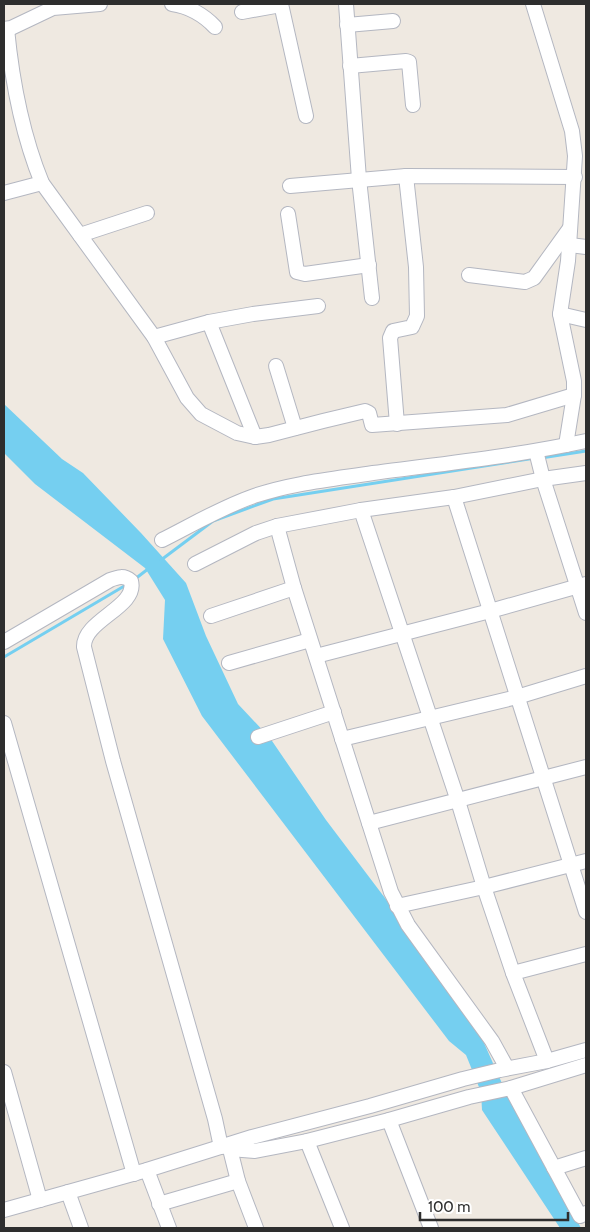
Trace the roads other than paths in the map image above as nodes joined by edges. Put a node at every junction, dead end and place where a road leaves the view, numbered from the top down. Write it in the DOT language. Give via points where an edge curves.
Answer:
graph roads {
  1 [pos="100,4"];
  2 [pos="172,4"];
  3 [pos="346,4"];
  4 [pos="533,4"];
  5 [pos="281,5"];
  6 [pos="242,12"];
  7 [pos="393,21"];
  8 [pos="347,25"];
  9 [pos="215,27"];
  10 [pos="5,29"];
  11 [pos="350,66"];
  12 [pos="414,105"];
  13 [pos="306,116"];
  14 [pos="406,176"];
  15 [pos="574,177"];
  16 [pos="360,179"];
  17 [pos="42,183"];
  18 [pos="290,186"];
  19 [pos="4,193"];
  20 [pos="147,213"];
  21 [pos="288,214"];
  22 [pos="570,228"];
  23 [pos="80,235"];
  24 [pos="570,245"];
  25 [pos="586,247"];
  26 [pos="369,265"];
  27 [pos="468,275"];
  28 [pos="372,298"];
  29 [pos="318,306"];
  30 [pos="560,314"];
  31 [pos="586,320"];
  32 [pos="209,322"];
  33 [pos="154,337"];
  34 [pos="276,366"];
  35 [pos="574,395"];
  36 [pos="397,424"];
  37 [pos="295,428"];
  38 [pos="255,437"];
  39 [pos="586,441"];
  40 [pos="566,445"];
  41 [pos="539,464"];
  42 [pos="586,473"];
  43 [pos="454,497"];
  44 [pos="361,510"];
  45 [pos="276,526"];
  46 [pos="162,540"];
  47 [pos="195,564"];
  48 [pos="582,585"];
  49 [pos="294,588"];
  50 [pos="490,611"];
  51 [pos="586,613"];
  52 [pos="211,616"];
  53 [pos="402,634"];
  54 [pos="310,640"];
  55 [pos="4,642"];
  56 [pos="316,656"];
  57 [pos="229,663"];
  58 [pos="586,676"];
  59 [pos="517,697"];
  60 [pos="334,712"];
  61 [pos="430,718"];
  62 [pos="4,723"];
  63 [pos="258,737"];
  64 [pos="342,739"];
  65 [pos="586,767"];
  66 [pos="544,779"];
  67 [pos="458,801"];
  68 [pos="369,823"];
  69 [pos="586,861"];
  70 [pos="572,865"];
  71 [pos="484,887"];
  72 [pos="397,906"];
  73 [pos="586,912"];
  74 [pos="586,954"];
  75 [pos="513,973"];
  76 [pos="586,1050"];
  77 [pos="547,1061"];
  78 [pos="586,1065"];
  79 [pos="503,1069"];
  80 [pos="4,1072"];
  81 [pos="511,1088"];
  82 [pos="389,1120"];
  83 [pos="307,1141"];
  84 [pos="225,1147"];
  85 [pos="586,1158"];
  86 [pos="554,1168"];
  87 [pos="140,1172"];
  88 [pos="238,1181"];
  89 [pos="68,1192"];
  90 [pos="40,1200"];
  91 [pos="159,1204"];
  92 [pos="4,1210"];
  93 [pos="586,1213"];
  94 [pos="81,1228"];
  95 [pos="169,1228"];
  96 [pos="256,1228"];
  97 [pos="342,1228"];
  98 [pos="431,1228"];
  1 -- 10 [label="street" via="53,8"];
  2 -- 9 [label="street" via="203,16"];
  3 -- 8 [label="street"];
  4 -- 15 [label="street" via="572,131"];
  5 -- 6 [label="street"];
  5 -- 13 [label="street"];
  7 -- 8 [label="street"];
  8 -- 11 [label="street"];
  10 -- 17 [label="street" via="11,73 32,159"];
  11 -- 12 [label="street" via="409,62"];
  11 -- 16 [label="street"];
  14 -- 15 [label="street"];
  14 -- 16 [label="street"];
  14 -- 36 [label="street" via="416,267 417,316 412,327 394,331 390,338"];
  15 -- 22 [label="street"];
  16 -- 18 [label="street"];
  16 -- 26 [label="street"];
  17 -- 19 [label="street"];
  17 -- 23 [label="street"];
  20 -- 23 [label="street"];
  21 -- 26 [label="street" via="297,272 305,274"];
  22 -- 24 [label="street"];
  22 -- 27 [label="street" via="530,281"];
  23 -- 33 [label="street"];
  24 -- 25 [label="street"];
  24 -- 30 [label="street"];
  26 -- 28 [label="street"];
  29 -- 32 [label="street"];
  30 -- 31 [label="street"];
  30 -- 35 [label="street"];
  32 -- 33 [label="street"];
  32 -- 38 [label="street"];
  33 -- 38 [label="street" via="194,408 225,428"];
  34 -- 37 [label="street"];
  35 -- 36 [label="street" via="507,415"];
  35 -- 40 [label="street"];
  36 -- 37 [label="street" via="372,425 369,413 365,411"];
  37 -- 38 [label="street"];
  39 -- 40 [label="street"];
  40 -- 41 [label="street"];
  41 -- 42 [label="street"];
  41 -- 43 [label="street"];
  41 -- 46 [label="street" via="344,477 278,489 246,499"];
  41 -- 48 [label="street"];
  43 -- 44 [label="street"];
  43 -- 50 [label="street"];
  44 -- 45 [label="street"];
  44 -- 53 [label="street"];
  45 -- 47 [label="street"];
  45 -- 49 [label="street"];
  48 -- 50 [label="street"];
  48 -- 51 [label="street"];
  49 -- 52 [label="street"];
  49 -- 54 [label="street"];
  50 -- 53 [label="street"];
  50 -- 59 [label="street"];
  53 -- 56 [label="street"];
  53 -- 61 [label="street"];
  54 -- 56 [label="street"];
  54 -- 57 [label="street"];
  55 -- 84 [label="street" via="110,580 119,576 132,583 121,604 87,635 84,648 214,1119"];
  56 -- 60 [label="street"];
  58 -- 59 [label="street"];
  59 -- 61 [label="street"];
  59 -- 66 [label="street"];
  60 -- 63 [label="street"];
  60 -- 64 [label="street"];
  61 -- 64 [label="street"];
  61 -- 67 [label="street"];
  62 -- 87 [label="street"];
  64 -- 68 [label="street"];
  65 -- 66 [label="street"];
  66 -- 67 [label="street"];
  66 -- 70 [label="street"];
  67 -- 68 [label="street"];
  67 -- 71 [label="street"];
  68 -- 72 [label="street"];
  69 -- 70 [label="street"];
  70 -- 71 [label="street"];
  70 -- 73 [label="street"];
  71 -- 72 [label="street"];
  71 -- 75 [label="street"];
  72 -- 79 [label="street" via="440,972 492,1042"];
  74 -- 75 [label="street"];
  75 -- 77 [label="street"];
  76 -- 77 [label="street"];
  77 -- 79 [label="street"];
  78 -- 81 [label="street"];
  79 -- 84 [label="street"];
  80 -- 90 [label="street"];
  81 -- 82 [label="street"];
  81 -- 86 [label="street"];
  82 -- 83 [label="street"];
  82 -- 98 [label="street"];
  83 -- 84 [label="street" via="255,1151"];
  83 -- 97 [label="street"];
  84 -- 87 [label="street"];
  84 -- 88 [label="street"];
  85 -- 86 [label="street"];
  86 -- 93 [label="street" via="580,1216"];
  87 -- 89 [label="street"];
  87 -- 91 [label="street"];
  88 -- 91 [label="street"];
  88 -- 96 [label="street"];
  89 -- 90 [label="street"];
  89 -- 94 [label="street"];
  90 -- 92 [label="street"];
  91 -- 95 [label="street"];
}
